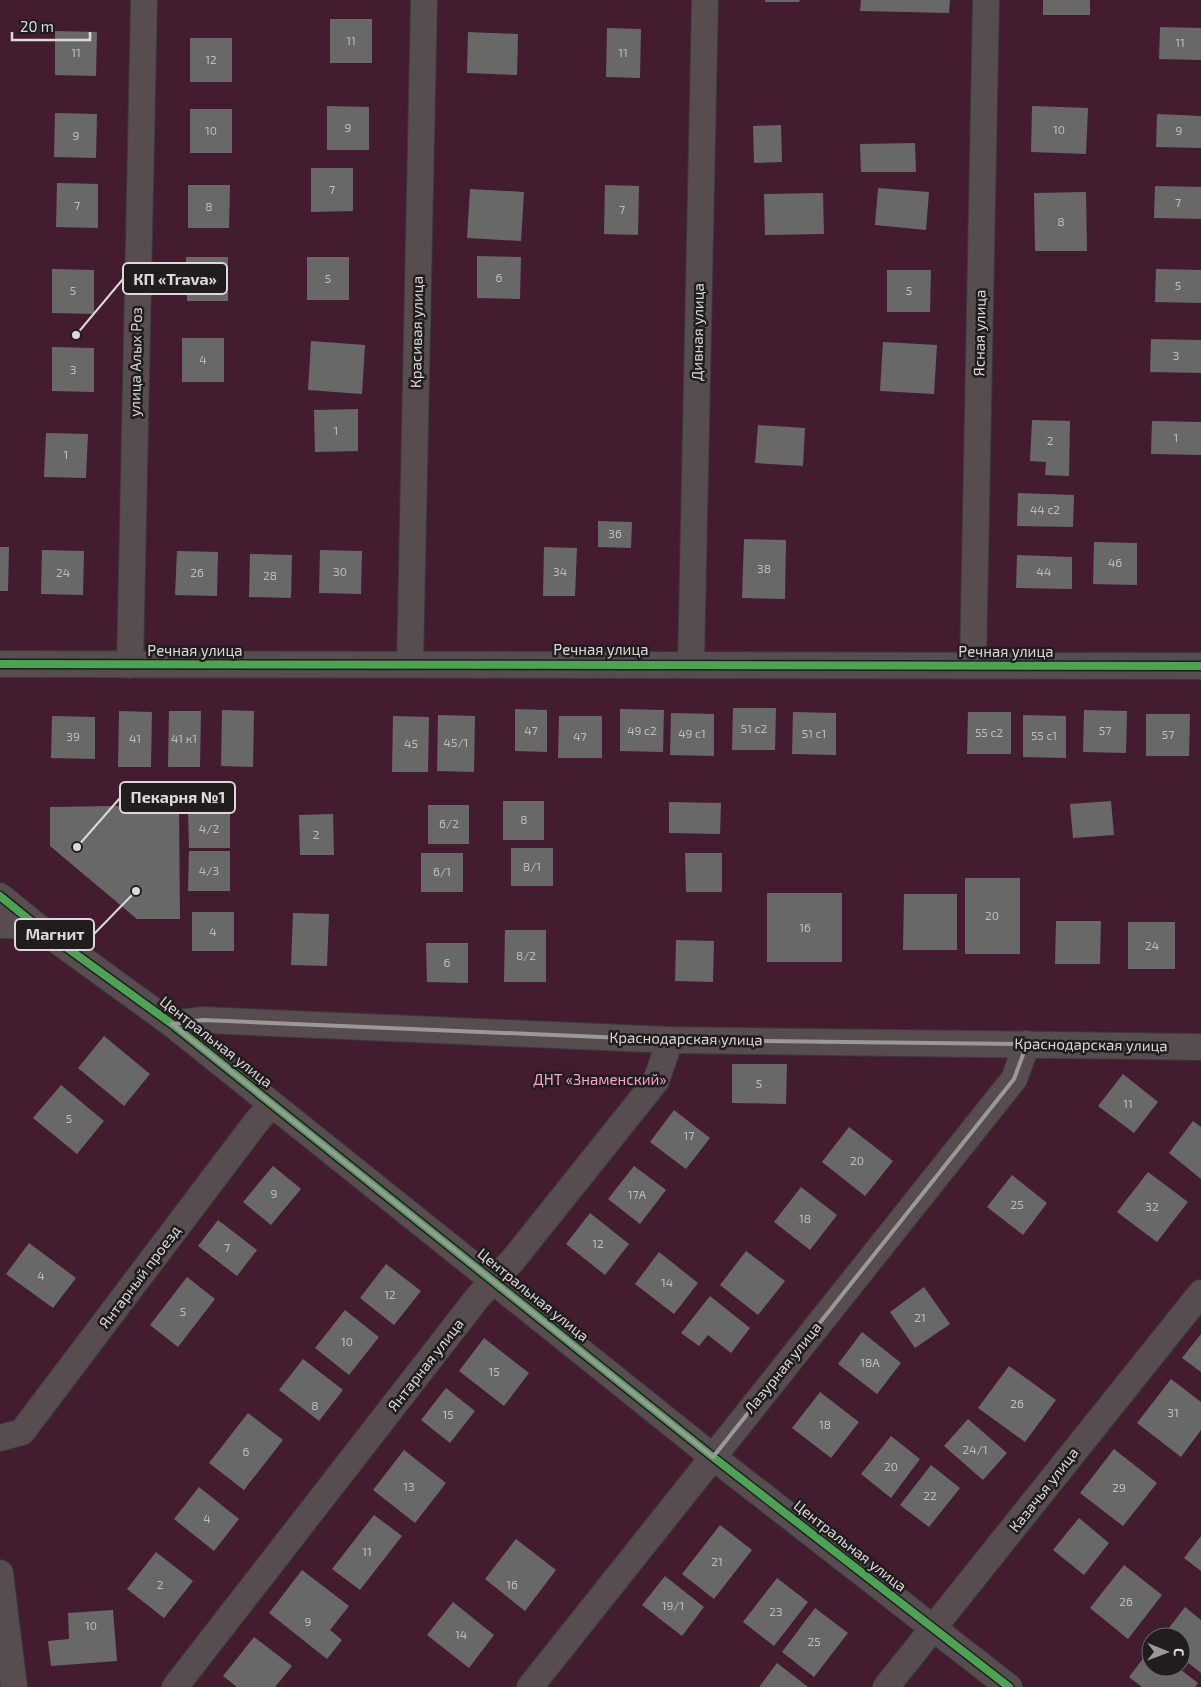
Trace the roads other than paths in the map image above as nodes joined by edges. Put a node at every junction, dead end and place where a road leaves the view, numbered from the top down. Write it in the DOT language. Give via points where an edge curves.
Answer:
graph roads {
  1 [pos="144,0"];
  2 [pos="424,0"];
  3 [pos="705,0"];
  4 [pos="986,0"];
  5 [pos="410,663"];
  6 [pos="0,664"];
  7 [pos="691,664"];
  8 [pos="130,665"];
  9 [pos="973,665"];
  10 [pos="1201,666"];
  11 [pos="0,896"];
  12 [pos="0,926"];
  13 [pos="37,926"];
  14 [pos="172,1024"];
  15 [pos="670,1040"];
  16 [pos="1027,1044"];
  17 [pos="1201,1046"];
  18 [pos="272,1104"];
  19 [pos="494,1282"];
  20 [pos="1201,1293"];
  21 [pos="0,1438"];
  22 [pos="713,1457"];
  23 [pos="0,1573"];
  24 [pos="933,1628"];
  25 [pos="14,1687"];
  26 [pos="175,1687"];
  27 [pos="530,1687"];
  28 [pos="886,1687"];
  29 [pos="1009,1687"];
  1 -- 8 [label="street, улица Алых Роз"];
  2 -- 5 [label="street, Красивая улица"];
  3 -- 7 [label="street, Дивная улица"];
  4 -- 9 [label="street, Ясная улица"];
  5 -- 7 [label="street, Речная улица"];
  5 -- 8 [label="street, Речная улица"];
  6 -- 8 [label="street, Речная улица"];
  7 -- 9 [label="street, Речная улица"];
  9 -- 10 [label="street, Речная улица"];
  11 -- 13 [label="street, Центральная улица"];
  12 -- 13 [label="street"];
  13 -- 14 [label="street, Центральная улица"];
  14 -- 15 [label="street, Краснодарская улица" via="203,1020"];
  14 -- 18 [label="street, Центральная улица"];
  15 -- 16 [label="street, Краснодарская улица"];
  15 -- 19 [label="street, Янтарная улица" via="656,1081"];
  16 -- 17 [label="street, Краснодарская улица"];
  16 -- 22 [label="street, Лазурная улица" via="1014,1079"];
  18 -- 19 [label="street, Центральная улица"];
  18 -- 21 [label="street, Янтарный проезд" via="22,1432"];
  19 -- 22 [label="street, Центральная улица"];
  19 -- 26 [label="street, Янтарная улица" via="478,1298"];
  20 -- 24 [label="street, Казачья улица"];
  22 -- 24 [label="street, Центральная улица"];
  22 -- 27 [label="street, Лазурная улица"];
  23 -- 25 [label="street"];
  24 -- 28 [label="street, Казачья улица"];
  24 -- 29 [label="street, Центральная улица"];
}
